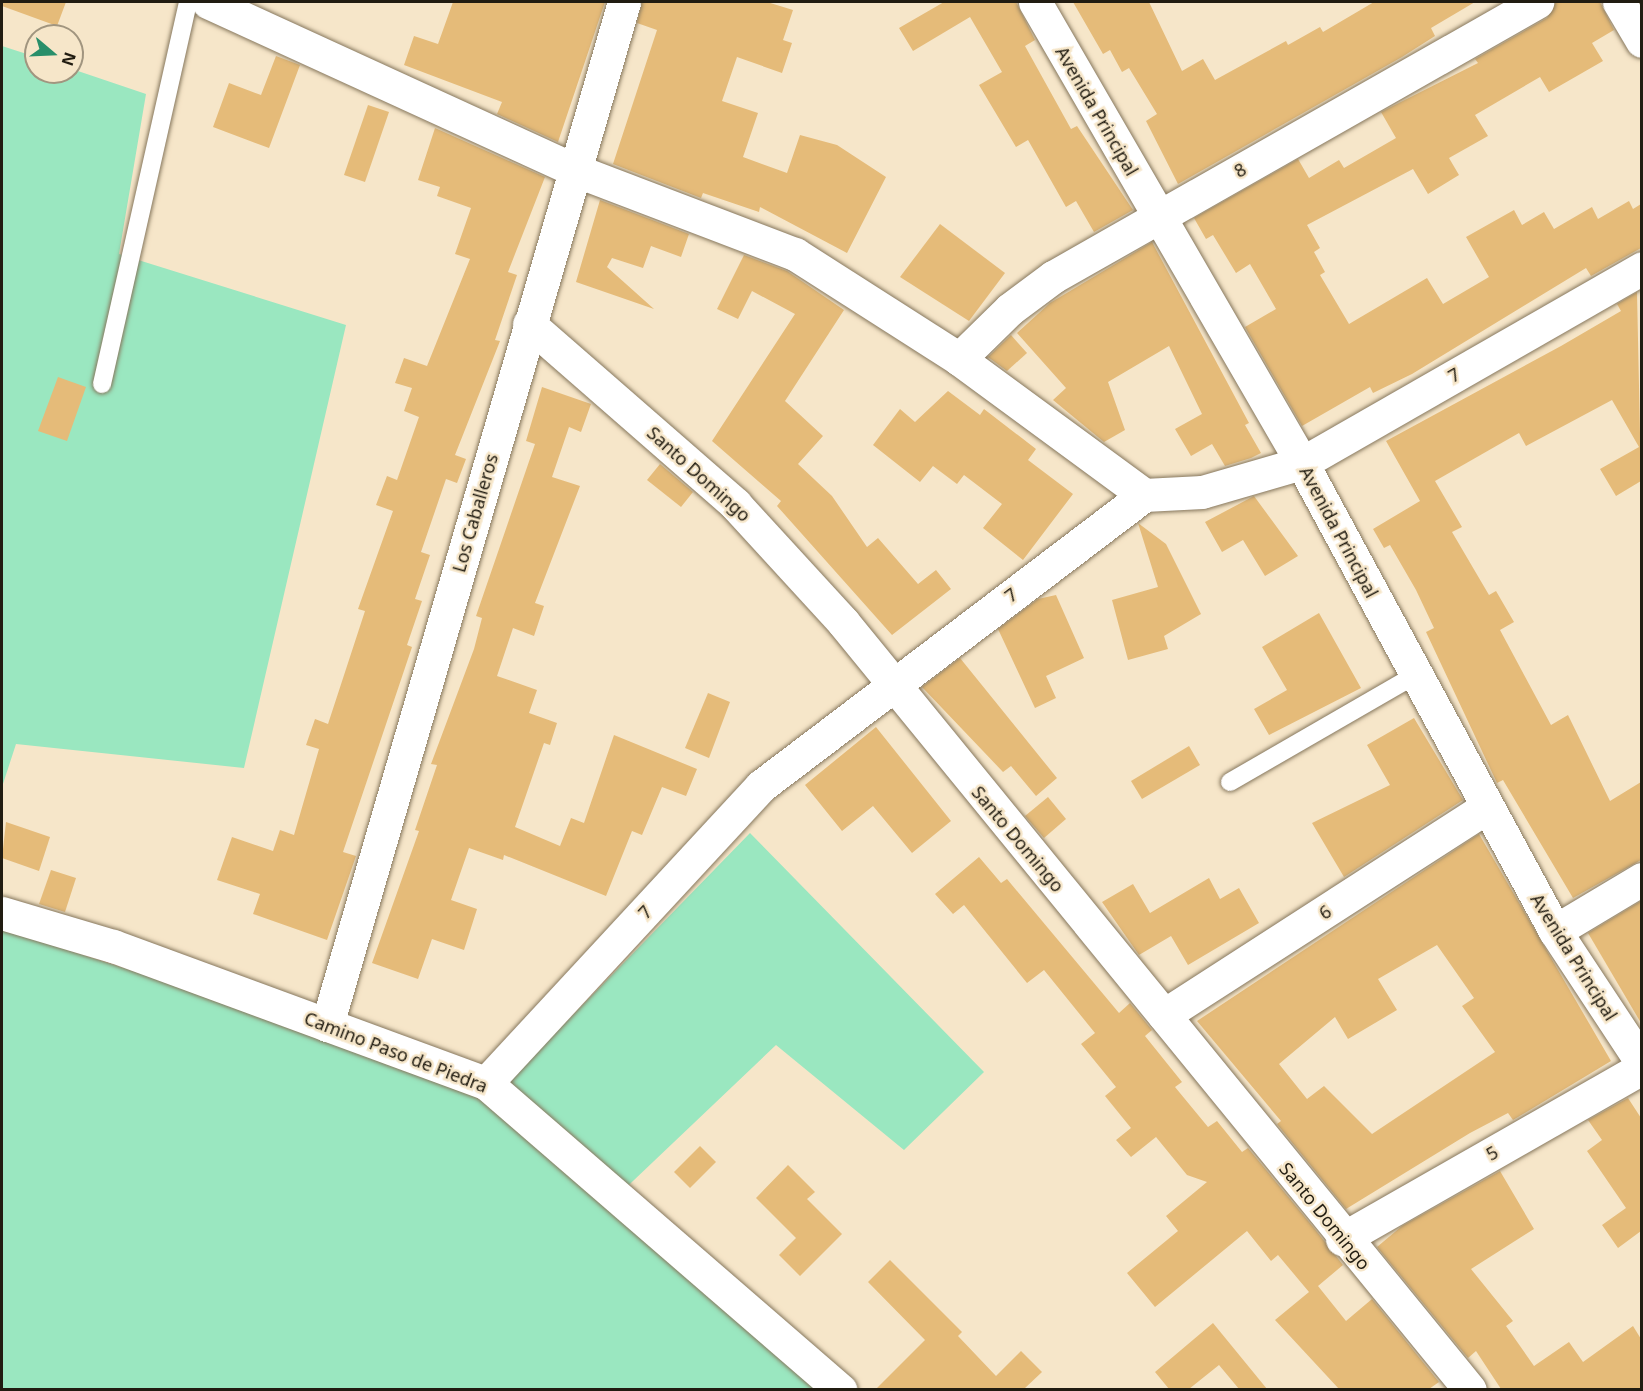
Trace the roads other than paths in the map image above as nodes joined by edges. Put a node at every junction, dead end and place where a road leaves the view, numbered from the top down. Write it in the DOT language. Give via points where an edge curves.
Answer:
graph roads {
  1 [pos="188,2"];
  2 [pos="208,2"];
  3 [pos="624,2"];
  4 [pos="1035,2"];
  5 [pos="1537,2"];
  6 [pos="1619,2"];
  7 [pos="1641,41"];
  8 [pos="572,169"];
  9 [pos="1158,217"];
  10 [pos="1641,268"];
  11 [pos="530,324"];
  12 [pos="959,359"];
  13 [pos="102,384"];
  14 [pos="1302,463"];
  15 [pos="1144,495"];
  16 [pos="1415,675"];
  17 [pos="891,686"];
  18 [pos="1230,782"];
  19 [pos="1485,808"];
  20 [pos="1641,879"];
  21 [pos="2,913"];
  22 [pos="1555,931"];
  23 [pos="1164,1015"];
  24 [pos="327,1025"];
  25 [pos="1641,1065"];
  26 [pos="486,1083"];
  27 [pos="1342,1239"];
  28 [pos="840,1389"];
  29 [pos="1470,1389"];
  1 -- 13 [label="lane"];
  2 -- 8 [label="street"];
  3 -- 8 [label="street, Los Caballeros"];
  4 -- 9 [label="street, Avenida Principal"];
  5 -- 9 [label="street, 8"];
  6 -- 7 [label="street"];
  8 -- 11 [label="street, Los Caballeros"];
  8 -- 12 [label="street" via="795,254"];
  9 -- 12 [label="street, 8" via="1053,277 1010,309"];
  9 -- 14 [label="street, Avenida Principal"];
  10 -- 14 [label="street, 7"];
  11 -- 17 [label="street, Santo Domingo" via="735,504 843,622"];
  11 -- 24 [label="street, Los Caballeros"];
  12 -- 15 [label="street"];
  14 -- 15 [label="street, 7" via="1202,492"];
  14 -- 16 [label="street, Avenida Principal"];
  15 -- 17 [label="street, 7"];
  16 -- 18 [label="lane"];
  16 -- 19 [label="street, Avenida Principal"];
  17 -- 23 [label="street, Santo Domingo"];
  17 -- 26 [label="street, 7" via="761,786"];
  19 -- 22 [label="street, Avenida Principal"];
  19 -- 23 [label="street, 6"];
  20 -- 22 [label="street"];
  21 -- 24 [label="street, Camino Paso de Piedra" via="113,946"];
  22 -- 25 [label="street, Avenida Principal"];
  23 -- 27 [label="street, Santo Domingo"];
  24 -- 26 [label="street, Camino Paso de Piedra"];
  25 -- 27 [label="street, 5"];
  26 -- 28 [label="street, Camino Paso de Piedra"];
  27 -- 29 [label="street, Santo Domingo"];
}
